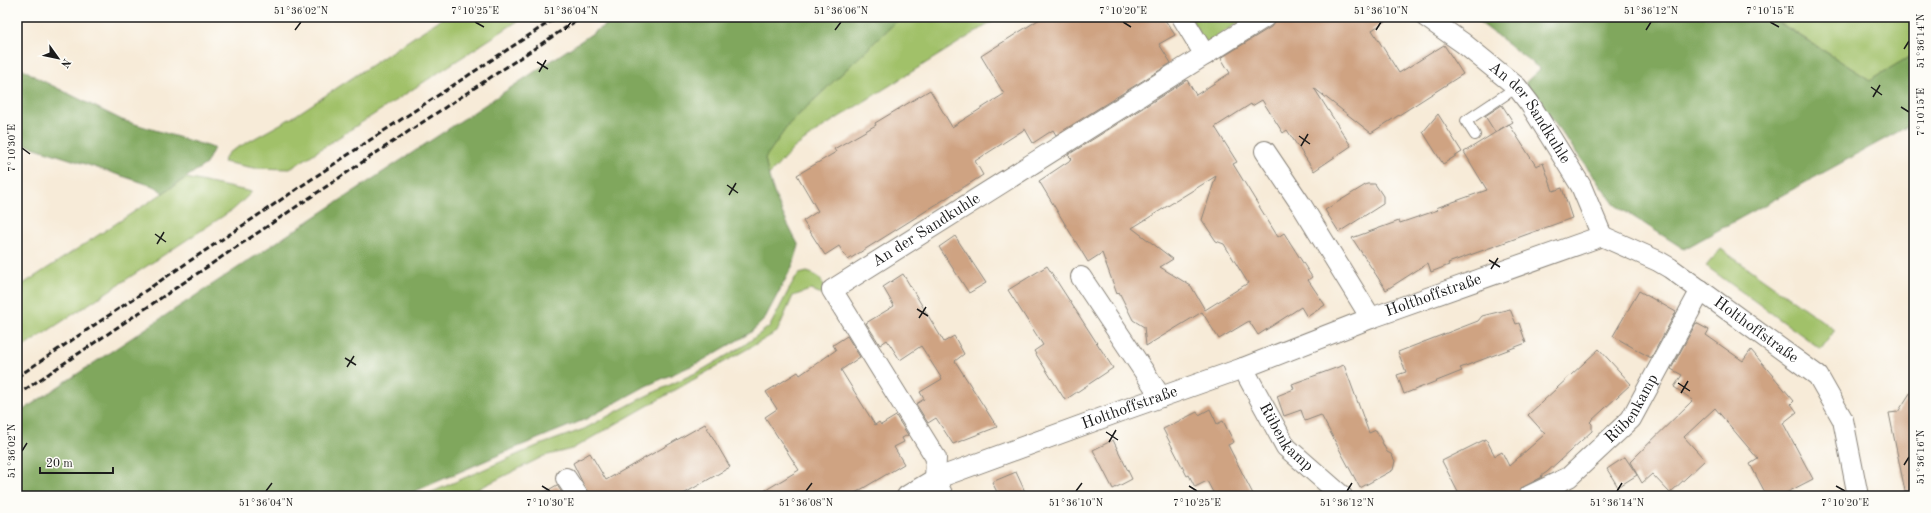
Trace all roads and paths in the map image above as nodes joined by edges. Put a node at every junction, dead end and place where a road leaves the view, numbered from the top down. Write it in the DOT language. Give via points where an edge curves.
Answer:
graph roads {
  1 [pos="1182,17"];
  2 [pos="1265,17"];
  3 [pos="1426,17"];
  4 [pos="1205,55"];
  5 [pos="1517,87"];
  6 [pos="1476,135"];
  7 [pos="1264,151"];
  8 [pos="1602,236"];
  9 [pos="1081,277"];
  10 [pos="1701,290"];
  11 [pos="1371,318"];
  12 [pos="1243,368"];
  13 [pos="1161,397"];
  14 [pos="566,478"];
  15 [pos="939,488"];
  16 [pos="578,496"];
  17 [pos="907,496"];
  18 [pos="1342,496"];
  19 [pos="1529,496"];
  20 [pos="1858,496"];
  1 -- 4 [label="street"];
  2 -- 4 [label="street, An der Sandkuhle"];
  3 -- 5 [label="street, An der Sandkuhle"];
  4 -- 15 [label="street, An der Sandkuhle" via="832,290 936,458"];
  5 -- 6 [label="lane" via="1466,121"];
  5 -- 8 [label="street, An der Sandkuhle" via="1581,186"];
  7 -- 11 [label="street" via="1302,206"];
  8 -- 10 [label="street, Holthoffstraße" via="1658,261"];
  8 -- 11 [label="street, Holthoffstraße"];
  9 -- 13 [label="street"];
  10 -- 19 [label="street, Rübenkamp" via="1631,419 1569,477"];
  10 -- 20 [label="street, Holthoffstraße" via="1818,376 1843,420"];
  11 -- 12 [label="street, Holthoffstraße"];
  12 -- 13 [label="street, Holthoffstraße"];
  12 -- 18 [label="street, Rübenkamp" via="1286,447"];
  13 -- 15 [label="street, Holthoffstraße"];
  14 -- 16 [label="street"];
  15 -- 17 [label="street, Holthoffstraße"];
}
